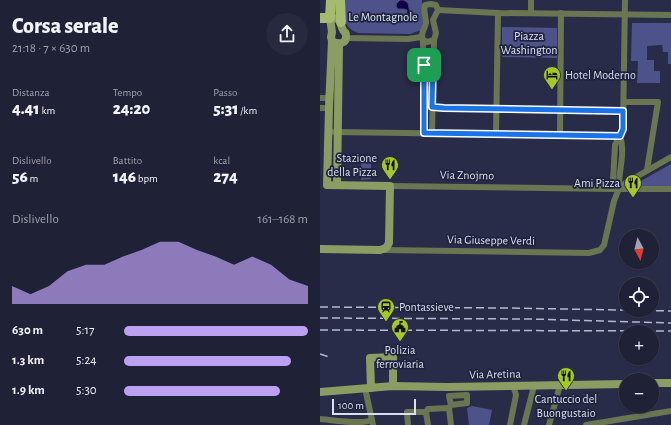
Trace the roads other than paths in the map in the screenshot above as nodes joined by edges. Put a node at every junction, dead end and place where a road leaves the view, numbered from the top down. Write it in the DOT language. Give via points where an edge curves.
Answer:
graph roads {
  1 [pos="331,0"];
  2 [pos="340,0"];
  3 [pos="531,0"];
  4 [pos="625,0"];
  5 [pos="425,3"];
  6 [pos="437,5"];
  7 [pos="498,13"];
  8 [pos="531,13"];
  9 [pos="561,13"];
  10 [pos="625,15"];
  11 [pos="671,15"];
  12 [pos="320,18"];
  13 [pos="330,18"];
  14 [pos="343,30"];
  15 [pos="332,32"];
  16 [pos="422,39"];
  17 [pos="434,40"];
  18 [pos="336,43"];
  19 [pos="335,62"];
  20 [pos="424,65"];
  21 [pos="433,65"];
  22 [pos="320,98"];
  23 [pos="329,98"];
  24 [pos="624,102"];
  25 [pos="424,107"];
  26 [pos="432,107"];
  27 [pos="320,108"];
  28 [pos="329,108"];
  29 [pos="496,109"];
  30 [pos="560,110"];
  31 [pos="623,111"];
  32 [pos="328,132"];
  33 [pos="339,132"];
  34 [pos="424,133"];
  35 [pos="432,133"];
  36 [pos="496,134"];
  37 [pos="560,135"];
  38 [pos="620,136"];
  39 [pos="671,157"];
  40 [pos="647,170"];
  41 [pos="324,185"];
  42 [pos="337,185"];
  43 [pos="390,186"];
  44 [pos="619,187"];
  45 [pos="671,189"];
  46 [pos="389,242"];
  47 [pos="320,249"];
  48 [pos="380,250"];
  49 [pos="395,250"];
  50 [pos="671,383"];
  51 [pos="619,384"];
  52 [pos="659,384"];
  53 [pos="513,385"];
  54 [pos="560,385"];
  55 [pos="393,386"];
  56 [pos="534,386"];
  57 [pos="368,388"];
  58 [pos="320,392"];
  59 [pos="671,410"];
  60 [pos="426,412"];
  61 [pos="320,419"];
  62 [pos="372,422"];
  63 [pos="408,425"];
  64 [pos="428,425"];
  65 [pos="452,425"];
  66 [pos="510,425"];
  67 [pos="524,425"];
  68 [pos="549,425"];
  69 [pos="586,425"];
  1 -- 13 [label="main road"];
  2 -- 14 [label="main road"];
  3 -- 8 [label="street"];
  4 -- 10 [label="street, Via Giuseppe Verdi"];
  5 -- 6 [label="street"];
  5 -- 16 [label="street" via="426,22"];
  6 -- 7 [label="street"];
  6 -- 17 [label="street" via="433,20 436,33"];
  7 -- 8 [label="street"];
  7 -- 29 [label="street"];
  8 -- 9 [label="street"];
  9 -- 10 [label="street"];
  9 -- 30 [label="street"];
  10 -- 11 [label="street"];
  10 -- 24 [label="street, Via Giuseppe Verdi"];
  12 -- 13 [label="main road"];
  13 -- 14 [label="street" via="335,18"];
  13 -- 15 [label="street"];
  14 -- 15 [label="street" via="336,29"];
  14 -- 16 [label="street"];
  14 -- 18 [label="street" via="344,42"];
  15 -- 18 [label="street" via="331,36"];
  16 -- 17 [label="street" via="427,42"];
  16 -- 20 [label="street"];
  17 -- 21 [label="street"];
  18 -- 19 [label="street"];
  19 -- 23 [label="street"];
  19 -- 33 [label="street"];
  20 -- 21 [label="street"];
  20 -- 25 [label="street"];
  21 -- 26 [label="street"];
  22 -- 23 [label="street"];
  23 -- 28 [label="street"];
  24 -- 31 [label="street, Via Giuseppe Verdi"];
  24 -- 40 [label="street" via="658,102"];
  25 -- 26 [label="street"];
  25 -- 34 [label="street"];
  26 -- 29 [label="street"];
  26 -- 35 [label="street"];
  27 -- 28 [label="street"];
  28 -- 32 [label="street"];
  29 -- 30 [label="street"];
  29 -- 36 [label="street"];
  30 -- 31 [label="street"];
  30 -- 37 [label="street"];
  31 -- 38 [label="street, Via Giuseppe Verdi" via="623,129"];
  32 -- 33 [label="street"];
  32 -- 41 [label="street"];
  33 -- 34 [label="street"];
  33 -- 42 [label="street"];
  34 -- 35 [label="street"];
  35 -- 36 [label="street"];
  36 -- 37 [label="street"];
  37 -- 38 [label="street"];
  38 -- 44 [label="street, Via Giuseppe Verdi" via="623,151"];
  39 -- 40 [label="street"];
  40 -- 44 [label="street"];
  41 -- 42 [label="street, Via Znojmo"];
  42 -- 43 [label="street, Via Znojmo"];
  43 -- 44 [label="street, Via Znojmo"];
  43 -- 46 [label="street"];
  44 -- 45 [label="street, Via Znojmo"];
  44 -- 49 [label="street, Via Giuseppe Verdi" via="604,245 600,250 589,253"];
  46 -- 48 [label="street" via="386,248"];
  46 -- 49 [label="street"];
  47 -- 48 [label="street, Via Giuseppe Verdi"];
  48 -- 49 [label="street, Via Giuseppe Verdi"];
  50 -- 52 [label="street"];
  51 -- 54 [label="street, Via Aretina"];
  53 -- 55 [label="street, Via Aretina"];
  53 -- 56 [label="street, Via Aretina"];
  53 -- 66 [label="street" via="516,395"];
  54 -- 56 [label="street, Via Aretina"];
  54 -- 68 [label="street"];
  55 -- 57 [label="street, Via Aretina"];
  55 -- 57 [label="street" via="392,357 370,358"];
  56 -- 67 [label="street"];
  57 -- 58 [label="street, Via Aretina"];
  57 -- 62 [label="street"];
  59 -- 69 [label="street"];
  60 -- 63 [label="street" via="407,412"];
  60 -- 64 [label="street"];
  60 -- 65 [label="street" via="428,409 450,406"];
  61 -- 62 [label="street"];
}
